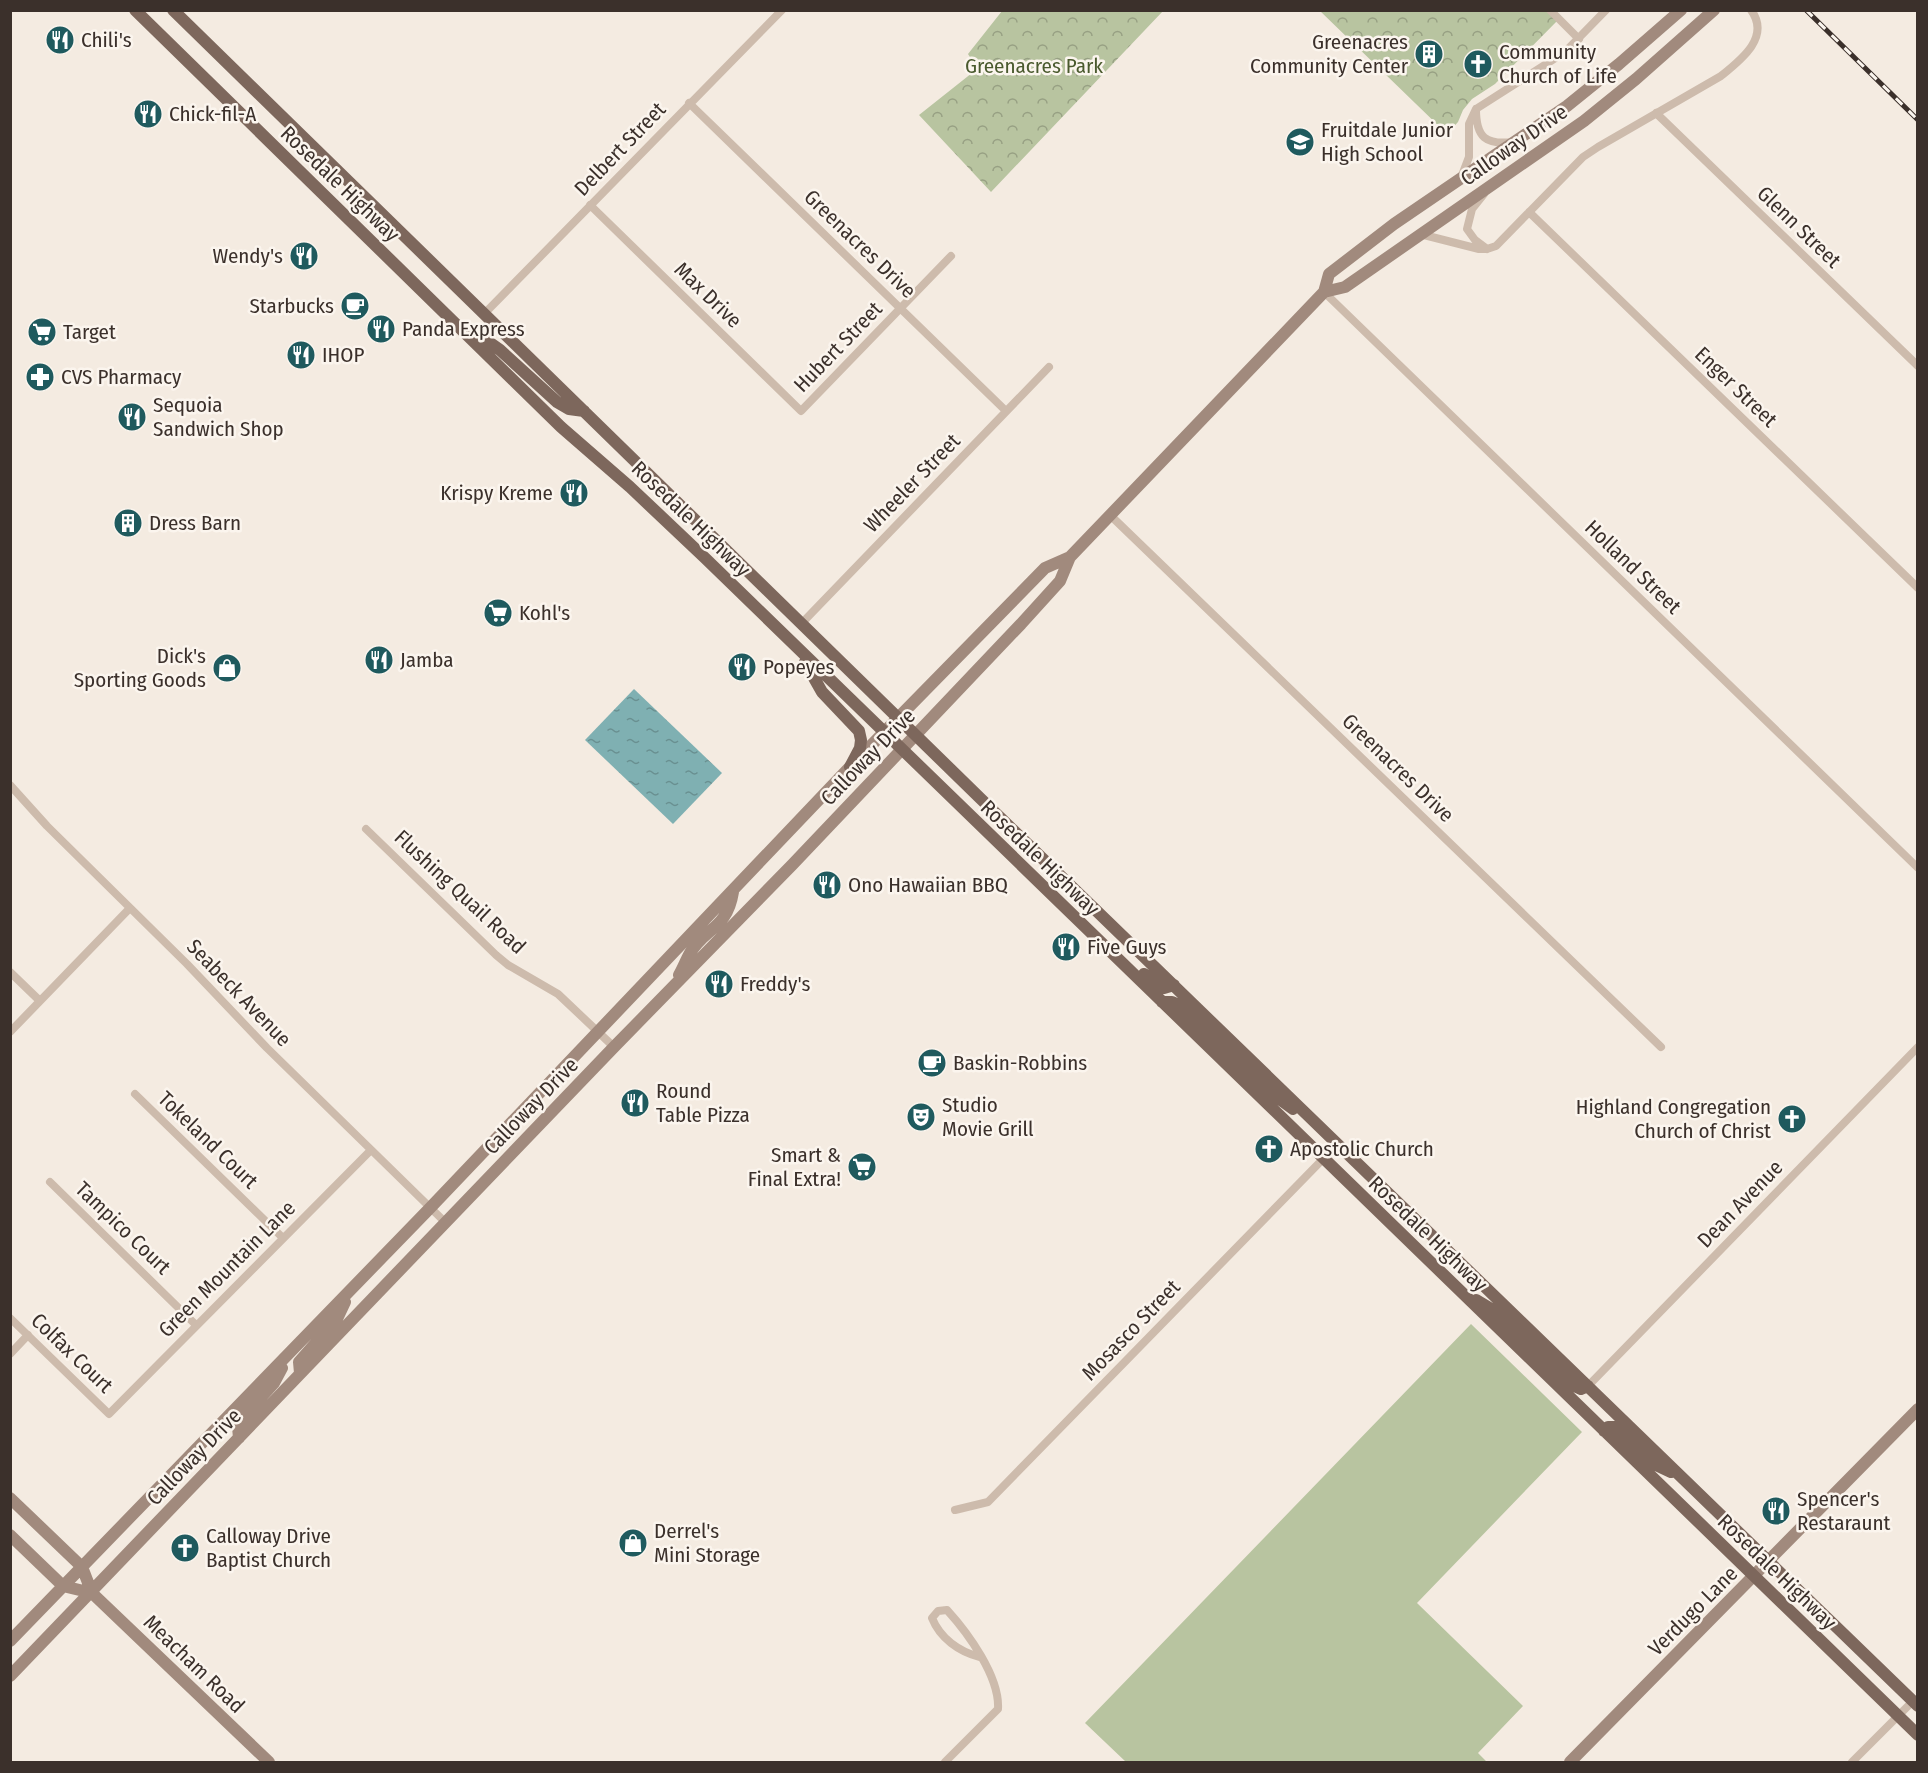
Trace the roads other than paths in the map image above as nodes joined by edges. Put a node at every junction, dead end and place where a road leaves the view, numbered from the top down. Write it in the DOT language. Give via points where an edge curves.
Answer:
graph roads {
  1 [pos="135,10"];
  2 [pos="173,10"];
  3 [pos="782,10"];
  4 [pos="1550,10"];
  5 [pos="1606,10"];
  6 [pos="1681,10"];
  7 [pos="1714,10"];
  8 [pos="1751,10"];
  9 [pos="1579,39"];
  10 [pos="689,103"];
  11 [pos="1476,109"];
  12 [pos="1656,113"];
  13 [pos="1516,142"];
  14 [pos="1461,178"];
  15 [pos="1490,187"];
  16 [pos="590,206"];
  17 [pos="1530,212"];
  18 [pos="1420,234"];
  19 [pos="1487,249"];
  20 [pos="951,256"];
  21 [pos="1324,292"];
  22 [pos="900,309"];
  23 [pos="484,314"];
  24 [pos="459,327"];
  25 [pos="1917,366"];
  26 [pos="1049,367"];
  27 [pos="584,411"];
  28 [pos="801,411"];
  29 [pos="1006,411"];
  30 [pos="1110,515"];
  31 [pos="1070,557"];
  32 [pos="1917,588"];
  33 [pos="801,624"];
  34 [pos="788,640"];
  35 [pos="898,718"];
  36 [pos="884,733"];
  37 [pos="916,735"];
  38 [pos="902,750"];
  39 [pos="850,767"];
  40 [pos="10,785"];
  41 [pos="366,829"];
  42 [pos="1917,868"];
  43 [pos="733,892"];
  44 [pos="130,908"];
  45 [pos="1087,929"];
  46 [pos="10,972"];
  47 [pos="675,985"];
  48 [pos="1174,985"];
  49 [pos="40,1001"];
  50 [pos="1162,1002"];
  51 [pos="10,1032"];
  52 [pos="599,1032"];
  53 [pos="614,1047"];
  54 [pos="1661,1047"];
  55 [pos="1917,1047"];
  56 [pos="135,1094"];
  57 [pos="1326,1132"];
  58 [pos="371,1150"];
  59 [pos="1323,1159"];
  60 [pos="50,1182"];
  61 [pos="430,1208"];
  62 [pos="446,1223"];
  63 [pos="283,1238"];
  64 [pos="1457,1289"];
  65 [pos="349,1292"];
  66 [pos="10,1318"];
  67 [pos="196,1325"];
  68 [pos="28,1335"];
  69 [pos="10,1354"];
  70 [pos="288,1356"];
  71 [pos="300,1373"];
  72 [pos="1588,1386"];
  73 [pos="1917,1409"];
  74 [pos="109,1414"];
  75 [pos="1604,1431"];
  76 [pos="239,1438"];
  77 [pos="1680,1476"];
  78 [pos="10,1498"];
  79 [pos="955,1510"];
  80 [pos="10,1534"];
  81 [pos="1769,1562"];
  82 [pos="82,1567"];
  83 [pos="1754,1577"];
  84 [pos="63,1586"];
  85 [pos="92,1593"];
  86 [pos="10,1641"];
  87 [pos="980,1657"];
  88 [pos="10,1676"];
  89 [pos="1915,1703"];
  90 [pos="1898,1716"];
  91 [pos="1917,1735"];
  92 [pos="269,1762"];
  93 [pos="945,1762"];
  94 [pos="1570,1762"];
  95 [pos="1852,1762"];
  1 -- 24 [label="main road, Rosedale Highway"];
  2 -- 23 [label="main road, Rosedale Highway"];
  3 -- 10 [label="street, Delbert Street"];
  4 -- 9 [label="street"];
  5 -- 9 [label="street"];
  6 -- 13 [label="main road, Calloway Drive" via="1619,64"];
  7 -- 15 [label="main road, Calloway Drive" via="1601,107"];
  8 -- 12 [label="street" via="1758,33 1750,49 1721,76"];
  9 -- 11 [label="street"];
  10 -- 16 [label="street, Delbert Street"];
  10 -- 22 [label="street, Greenacres Drive"];
  11 -- 13 [label="street" via="1476,124 1483,138 1494,144"];
  11 -- 14 [label="street" via="1469,124 1469,157"];
  12 -- 17 [label="street" via="1583,157"];
  12 -- 25 [label="street, Glenn Street"];
  13 -- 14 [label="main road, Calloway Drive"];
  14 -- 21 [label="main road, Calloway Drive" via="1329,274"];
  15 -- 18 [label="main road, Calloway Drive"];
  15 -- 19 [label="street" via="1472,209 1467,229"];
  16 -- 23 [label="street, Delbert Street"];
  16 -- 28 [label="street, Max Drive"];
  17 -- 19 [label="street" via="1500,242"];
  17 -- 32 [label="street, Enger Street"];
  18 -- 19 [label="street"];
  18 -- 21 [label="main road, Calloway Drive" via="1345,287"];
  20 -- 22 [label="street, Hubert Street"];
  21 -- 30 [label="main road, Calloway Drive"];
  21 -- 42 [label="street, Holland Street"];
  22 -- 28 [label="street, Hubert Street"];
  22 -- 29 [label="street, Greenacres Drive"];
  23 -- 27 [label="main road, Rosedale Highway"];
  24 -- 27 [label="main road" via="500,350 557,402"];
  24 -- 34 [label="main road, Rosedale Highway"];
  26 -- 29 [label="street, Wheeler Street"];
  27 -- 33 [label="main road, Rosedale Highway"];
  29 -- 33 [label="street, Wheeler Street"];
  30 -- 31 [label="main road, Calloway Drive"];
  30 -- 54 [label="street, Greenacres Drive"];
  31 -- 35 [label="main road, Calloway Drive" via="1046,568"];
  31 -- 37 [label="main road, Calloway Drive" via="1060,582"];
  33 -- 35 [label="main road, Rosedale Highway"];
  34 -- 36 [label="main road, Rosedale Highway"];
  34 -- 39 [label="main road" via="822,692 858,731 860,748"];
  35 -- 36 [label="main road, Calloway Drive"];
  35 -- 37 [label="main road, Rosedale Highway"];
  36 -- 38 [label="main road, Rosedale Highway"];
  36 -- 39 [label="main road, Calloway Drive"];
  37 -- 38 [label="main road, Calloway Drive"];
  37 -- 48 [label="main road, Rosedale Highway"];
  38 -- 45 [label="main road, Rosedale Highway"];
  38 -- 47 [label="main road, Calloway Drive"];
  39 -- 43 [label="main road, Calloway Drive"];
  40 -- 44 [label="street, Seabeck Avenue"];
  41 -- 52 [label="street, Flushing Quail Road" via="496,955 558,994"];
  43 -- 47 [label="main road" via="726,916 690,952"];
  43 -- 52 [label="main road, Calloway Drive"];
  44 -- 49 [label="street"];
  44 -- 58 [label="street, Seabeck Avenue"];
  45 -- 48 [label="main road" via="1115,945 1158,986"];
  45 -- 50 [label="main road, Rosedale Highway"];
  46 -- 49 [label="street"];
  47 -- 53 [label="main road, Calloway Drive"];
  48 -- 57 [label="main road, Rosedale Highway"];
  49 -- 51 [label="street"];
  50 -- 57 [label="main road" via="1180,1006 1270,1092"];
  50 -- 59 [label="main road, Rosedale Highway"];
  52 -- 53 [label="street, Flushing Quail Road"];
  52 -- 61 [label="main road, Calloway Drive"];
  53 -- 62 [label="main road, Calloway Drive"];
  55 -- 72 [label="street, Dean Avenue"];
  56 -- 63 [label="street, Tokeland Court"];
  57 -- 72 [label="main road, Rosedale Highway"];
  58 -- 61 [label="street, Seabeck Avenue"];
  58 -- 63 [label="street, Green Mountain Lane"];
  59 -- 64 [label="main road, Rosedale Highway"];
  59 -- 79 [label="street, Mosasco Street" via="988,1502"];
  60 -- 67 [label="street, Tampico Court"];
  61 -- 62 [label="street, Seabeck Avenue"];
  61 -- 65 [label="main road, Calloway Drive"];
  62 -- 71 [label="main road, Calloway Drive"];
  63 -- 67 [label="street, Green Mountain Lane"];
  64 -- 72 [label="main road" via="1491,1310 1568,1383 1581,1389"];
  64 -- 75 [label="main road, Rosedale Highway"];
  65 -- 70 [label="main road, Calloway Drive"];
  65 -- 71 [label="main road" via="337,1319 299,1362"];
  66 -- 68 [label="street, Colfax Court"];
  67 -- 74 [label="street, Green Mountain Lane"];
  68 -- 69 [label="street"];
  68 -- 74 [label="street, Colfax Court"];
  70 -- 76 [label="main road" via="274,1383 244,1416 238,1427"];
  70 -- 82 [label="main road, Calloway Drive"];
  71 -- 76 [label="main road, Calloway Drive"];
  72 -- 77 [label="main road, Rosedale Highway"];
  73 -- 81 [label="main road, Verdugo Lane"];
  75 -- 77 [label="main road" via="1615,1427 1654,1464"];
  75 -- 83 [label="main road, Rosedale Highway"];
  76 -- 85 [label="main road, Calloway Drive"];
  77 -- 81 [label="main road, Rosedale Highway"];
  78 -- 82 [label="main road, Meacham Road"];
  80 -- 84 [label="main road"];
  81 -- 83 [label="main road, Verdugo Lane"];
  81 -- 89 [label="main road, Rosedale Highway"];
  82 -- 84 [label="main road, Calloway Drive"];
  82 -- 85 [label="main road, Meacham Road"];
  83 -- 90 [label="main road, Rosedale Highway"];
  83 -- 94 [label="main road, Verdugo Lane"];
  84 -- 85 [label="main road"];
  84 -- 86 [label="main road, Calloway Drive"];
  85 -- 88 [label="main road, Calloway Drive"];
  85 -- 92 [label="main road, Meacham Road"];
  87 -- 87 [label="street" via="958,1622 947,1610 938,1611 932,1618 941,1633 960,1650"];
  87 -- 93 [label="street" via="999,1698 998,1709"];
  89 -- 90 [label="street"];
  90 -- 91 [label="main road, Rosedale Highway"];
  90 -- 95 [label="street"];
}
